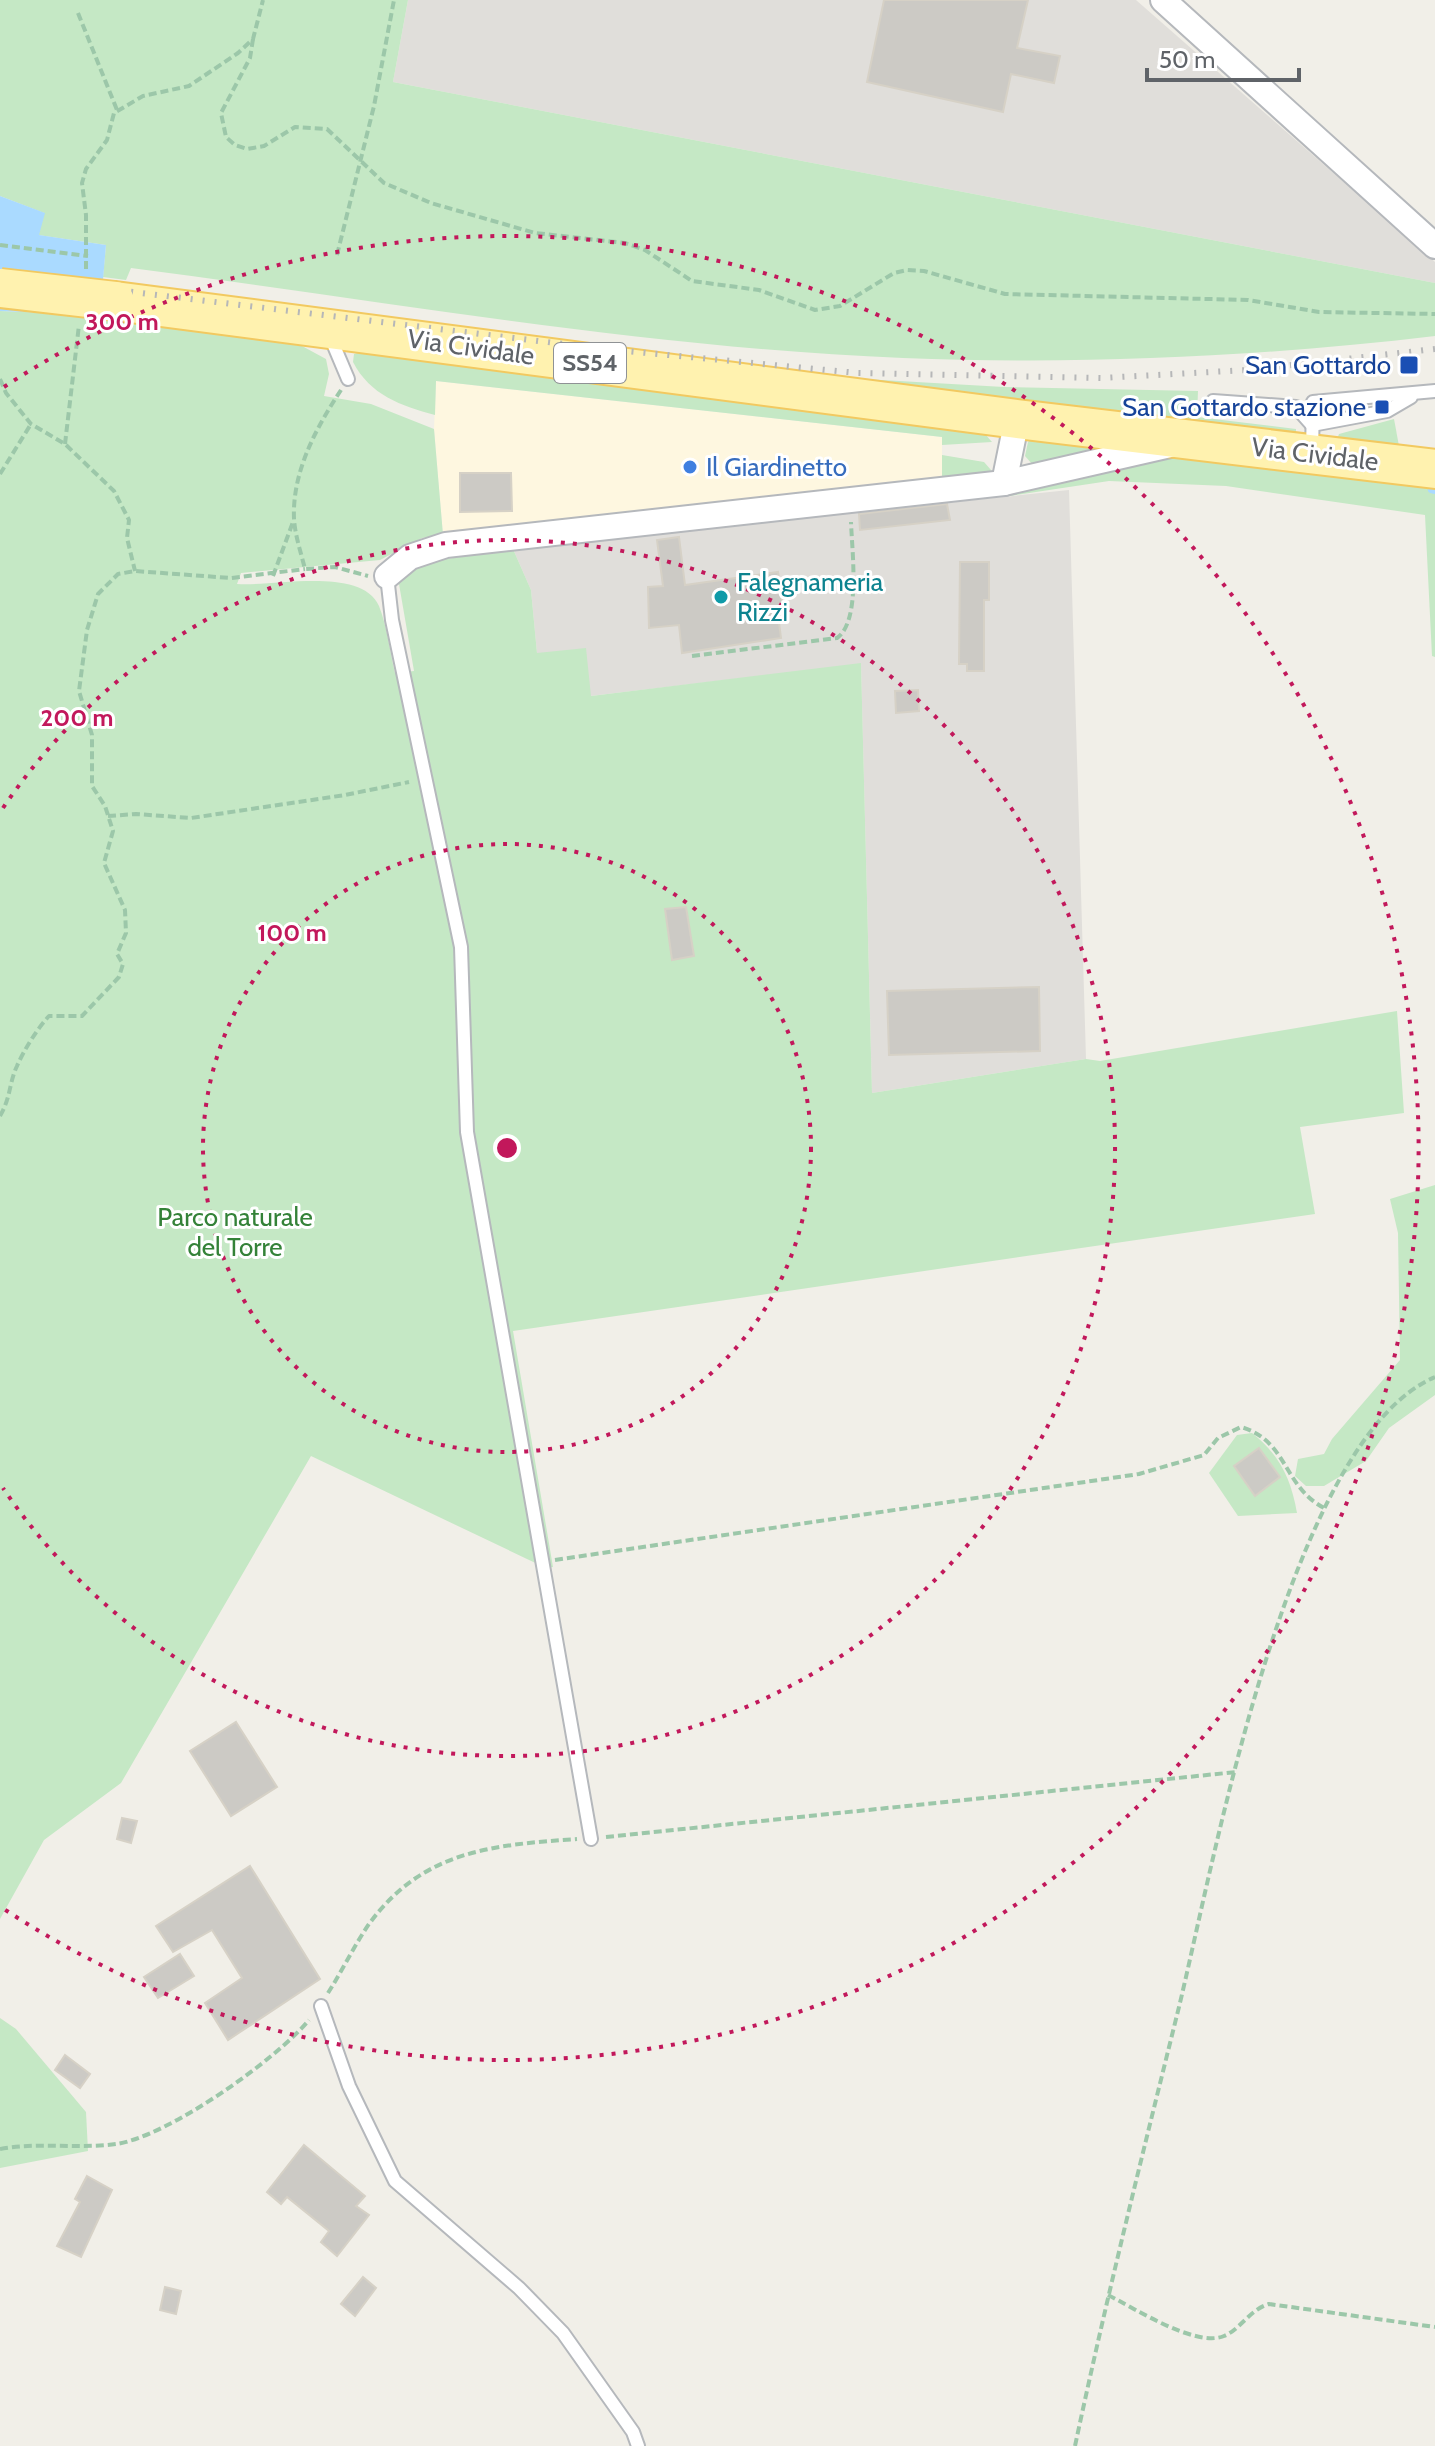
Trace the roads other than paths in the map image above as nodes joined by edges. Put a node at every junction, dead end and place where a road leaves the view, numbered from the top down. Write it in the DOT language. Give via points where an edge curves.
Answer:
graph roads {
  1 [pos="1163,0"];
  2 [pos="1435,246"];
  3 [pos="0,288"];
  4 [pos="327,328"];
  5 [pos="348,379"];
  6 [pos="1435,391"];
  7 [pos="1417,394"];
  8 [pos="1213,401"];
  9 [pos="1017,419"];
  10 [pos="1195,438"];
  11 [pos="1312,439"];
  12 [pos="1435,469"];
  13 [pos="1004,490"];
  14 [pos="387,576"];
  15 [pos="591,1839"];
  16 [pos="321,2006"];
  17 [pos="638,2446"];
  1 -- 2 [label="street"];
  3 -- 4 [label="main road, Via Cividale / SS54, bridge" via="98,308"];
  4 -- 5 [label="lane"];
  4 -- 9 [label="main road, Via Cividale / SS54"];
  6 -- 7 [label="lane"];
  7 -- 11 [label="lane"];
  7 -- 11 [label="lane" via="1313,402"];
  8 -- 11 [label="lane" via="1296,407"];
  9 -- 10 [label="main road, Via Cividale / SS54"];
  9 -- 13 [label="street"];
  10 -- 11 [label="main road, Via Cividale / SS54"];
  10 -- 13 [label="street, Via Cividale"];
  11 -- 12 [label="main road, Via Cividale / SS54"];
  13 -- 14 [label="street, Via Cividale" via="851,500 446,545 410,557"];
  14 -- 15 [label="lane" via="461,947 467,1132"];
  16 -- 17 [label="lane" via="349,2086 395,2181 563,2333"];
}
